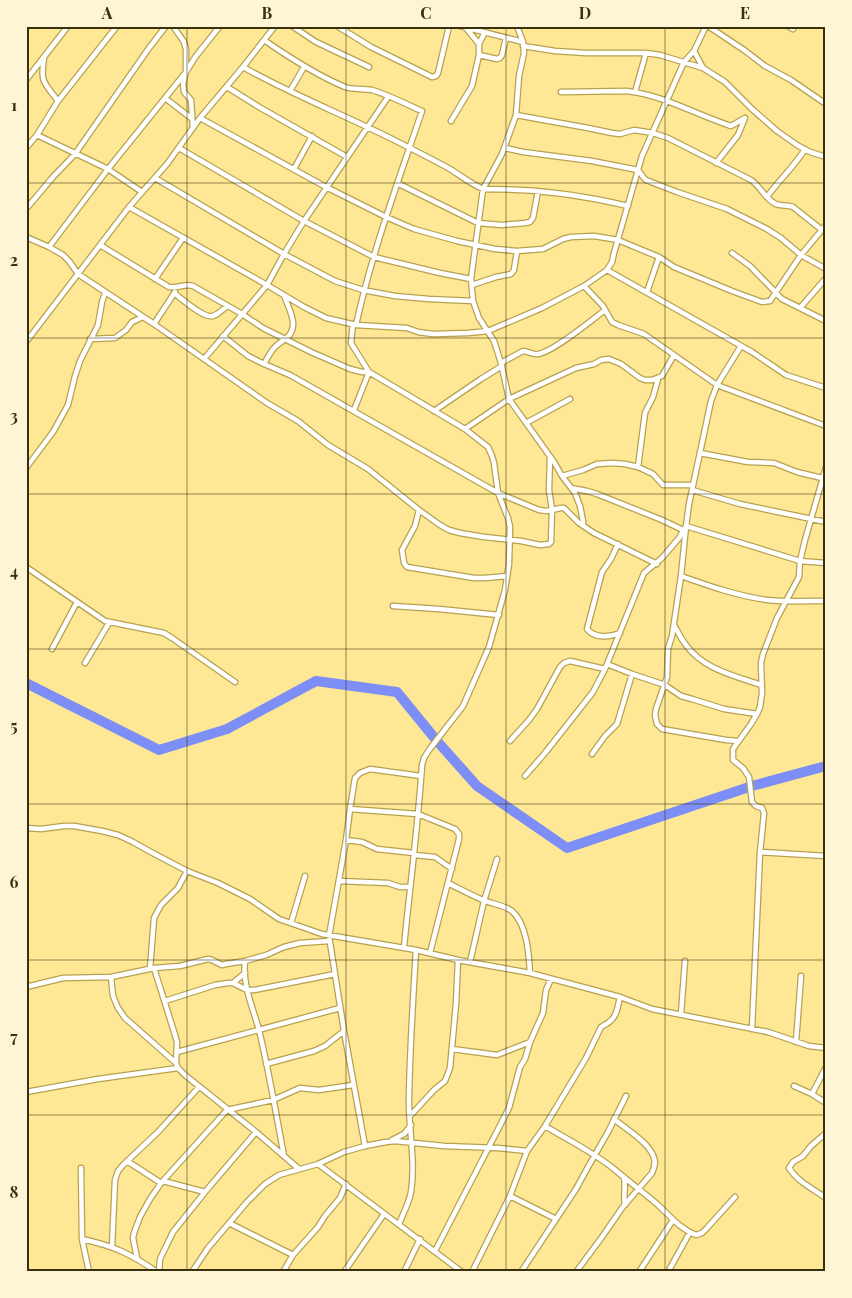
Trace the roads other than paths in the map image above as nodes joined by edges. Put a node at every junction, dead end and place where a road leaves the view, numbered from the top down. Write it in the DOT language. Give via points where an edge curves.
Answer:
graph roads {
  1 [pos="68,26"];
  2 [pos="117,26"];
  3 [pos="166,26"];
  4 [pos="173,26"];
  5 [pos="220,26"];
  6 [pos="275,26"];
  7 [pos="292,26"];
  8 [pos="337,26"];
  9 [pos="449,26"];
  10 [pos="518,26"];
  11 [pos="707,26"];
  12 [pos="463,27"];
  13 [pos="485,32"];
  14 [pos="506,38"];
  15 [pos="264,40"];
  16 [pos="479,44"];
  17 [pos="523,44"];
  18 [pos="694,51"];
  19 [pos="646,53"];
  20 [pos="479,55"];
  21 [pos="44,57"];
  22 [pos="684,62"];
  23 [pos="304,66"];
  24 [pos="243,67"];
  25 [pos="368,68"];
  26 [pos="703,68"];
  27 [pos="186,72"];
  28 [pos="26,80"];
  29 [pos="227,86"];
  30 [pos="290,91"];
  31 [pos="561,92"];
  32 [pos="635,92"];
  33 [pos="388,97"];
  34 [pos="165,98"];
  35 [pos="58,100"];
  36 [pos="667,102"];
  37 [pos="826,104"];
  38 [pos="752,109"];
  39 [pos="516,116"];
  40 [pos="191,118"];
  41 [pos="200,118"];
  42 [pos="745,118"];
  43 [pos="451,120"];
  44 [pos="367,126"];
  45 [pos="193,128"];
  46 [pos="653,133"];
  47 [pos="37,135"];
  48 [pos="312,136"];
  49 [pos="26,148"];
  50 [pos="179,148"];
  51 [pos="410,148"];
  52 [pos="505,148"];
  53 [pos="805,149"];
  54 [pos="75,154"];
  55 [pos="347,157"];
  56 [pos="826,157"];
  57 [pos="716,163"];
  58 [pos="294,169"];
  59 [pos="108,170"];
  60 [pos="638,170"];
  61 [pos="155,178"];
  62 [pos="398,183"];
  63 [pos="326,187"];
  64 [pos="484,189"];
  65 [pos="538,191"];
  66 [pos="142,192"];
  67 [pos="767,197"];
  68 [pos="628,206"];
  69 [pos="129,207"];
  70 [pos="26,209"];
  71 [pos="386,217"];
  72 [pos="304,221"];
  73 [pos="478,223"];
  74 [pos="826,225"];
  75 [pos="822,230"];
  76 [pos="26,237"];
  77 [pos="183,238"];
  78 [pos="618,240"];
  79 [pos="100,245"];
  80 [pos="476,245"];
  81 [pos="49,247"];
  82 [pos="517,251"];
  83 [pos="732,253"];
  84 [pos="284,254"];
  85 [pos="802,255"];
  86 [pos="374,256"];
  87 [pos="659,256"];
  88 [pos="826,269"];
  89 [pos="607,270"];
  90 [pos="78,274"];
  91 [pos="826,278"];
  92 [pos="155,279"];
  93 [pos="471,279"];
  94 [pos="267,285"];
  95 [pos="472,285"];
  96 [pos="584,286"];
  97 [pos="179,287"];
  98 [pos="363,290"];
  99 [pos="647,292"];
  100 [pos="105,293"];
  101 [pos="174,293"];
  102 [pos="776,294"];
  103 [pos="284,295"];
  104 [pos="473,301"];
  105 [pos="227,306"];
  106 [pos="800,308"];
  107 [pos="133,310"];
  108 [pos="605,310"];
  109 [pos="242,314"];
  110 [pos="143,317"];
  111 [pos="826,321"];
  112 [pos="132,322"];
  113 [pos="154,324"];
  114 [pos="354,325"];
  115 [pos="36,330"];
  116 [pos="488,331"];
  117 [pos="26,334"];
  118 [pos="223,336"];
  119 [pos="90,339"];
  120 [pos="286,340"];
  121 [pos="26,342"];
  122 [pos="741,346"];
  123 [pos="674,355"];
  124 [pos="204,359"];
  125 [pos="264,364"];
  126 [pos="502,365"];
  127 [pos="369,372"];
  128 [pos="658,379"];
  129 [pos="717,385"];
  130 [pos="826,388"];
  131 [pos="570,399"];
  132 [pos="509,400"];
  133 [pos="354,410"];
  134 [pos="434,411"];
  135 [pos="526,424"];
  136 [pos="826,426"];
  137 [pos="465,429"];
  138 [pos="700,453"];
  139 [pos="550,458"];
  140 [pos="638,467"];
  141 [pos="826,467"];
  142 [pos="26,468"];
  143 [pos="562,476"];
  144 [pos="824,479"];
  145 [pos="692,487"];
  146 [pos="571,488"];
  147 [pos="498,494"];
  148 [pos="419,510"];
  149 [pos="552,510"];
  150 [pos="810,519"];
  151 [pos="826,522"];
  152 [pos="583,525"];
  153 [pos="685,528"];
  154 [pos="510,540"];
  155 [pos="618,544"];
  156 [pos="800,561"];
  157 [pos="826,563"];
  158 [pos="657,564"];
  159 [pos="26,567"];
  160 [pos="508,576"];
  161 [pos="681,576"];
  162 [pos="786,601"];
  163 [pos="826,601"];
  164 [pos="77,602"];
  165 [pos="393,606"];
  166 [pos="499,615"];
  167 [pos="109,623"];
  168 [pos="674,625"];
  169 [pos="620,632"];
  170 [pos="52,649"];
  171 [pos="86,663"];
  172 [pos="606,667"];
  173 [pos="632,674"];
  174 [pos="235,682"];
  175 [pos="665,685"];
  176 [pos="762,685"];
  177 [pos="757,714"];
  178 [pos="726,740"];
  179 [pos="510,741"];
  180 [pos="738,741"];
  181 [pos="733,750"];
  182 [pos="592,754"];
  183 [pos="421,776"];
  184 [pos="525,776"];
  185 [pos="350,809"];
  186 [pos="418,814"];
  187 [pos="26,828"];
  188 [pos="346,840"];
  189 [pos="760,852"];
  190 [pos="414,854"];
  191 [pos="826,856"];
  192 [pos="497,859"];
  193 [pos="452,869"];
  194 [pos="188,871"];
  195 [pos="305,876"];
  196 [pos="339,880"];
  197 [pos="448,883"];
  198 [pos="410,887"];
  199 [pos="484,901"];
  200 [pos="291,923"];
  201 [pos="329,938"];
  202 [pos="404,947"];
  203 [pos="416,950"];
  204 [pos="430,953"];
  205 [pos="458,960"];
  206 [pos="245,961"];
  207 [pos="685,961"];
  208 [pos="470,962"];
  209 [pos="152,968"];
  210 [pos="245,973"];
  211 [pos="530,973"];
  212 [pos="335,974"];
  213 [pos="802,976"];
  214 [pos="111,977"];
  215 [pos="551,979"];
  216 [pos="233,983"];
  217 [pos="26,987"];
  218 [pos="247,990"];
  219 [pos="620,997"];
  220 [pos="165,1001"];
  221 [pos="340,1008"];
  222 [pos="681,1014"];
  223 [pos="752,1029"];
  224 [pos="259,1030"];
  225 [pos="344,1031"];
  226 [pos="530,1042"];
  227 [pos="796,1042"];
  228 [pos="452,1048"];
  229 [pos="826,1048"];
  230 [pos="177,1052"];
  231 [pos="266,1064"];
  232 [pos="177,1065"];
  233 [pos="826,1067"];
  234 [pos="353,1085"];
  235 [pos="794,1086"];
  236 [pos="199,1087"];
  237 [pos="26,1092"];
  238 [pos="812,1094"];
  239 [pos="626,1096"];
  240 [pos="273,1100"];
  241 [pos="826,1103"];
  242 [pos="227,1110"];
  243 [pos="410,1116"];
  244 [pos="614,1119"];
  245 [pos="411,1124"];
  246 [pos="545,1126"];
  247 [pos="256,1132"];
  248 [pos="826,1133"];
  249 [pos="386,1142"];
  250 [pos="412,1144"];
  251 [pos="365,1146"];
  252 [pos="489,1148"];
  253 [pos="527,1151"];
  254 [pos="284,1156"];
  255 [pos="594,1156"];
  256 [pos="127,1161"];
  257 [pos="318,1164"];
  258 [pos="81,1168"];
  259 [pos="299,1169"];
  260 [pos="624,1178"];
  261 [pos="162,1182"];
  262 [pos="346,1184"];
  263 [pos="639,1190"];
  264 [pos="205,1192"];
  265 [pos="510,1196"];
  266 [pos="735,1197"];
  267 [pos="825,1197"];
  268 [pos="625,1205"];
  269 [pos="384,1214"];
  270 [pos="556,1219"];
  271 [pos="673,1220"];
  272 [pos="229,1223"];
  273 [pos="399,1224"];
  274 [pos="690,1232"];
  275 [pos="82,1239"];
  276 [pos="420,1239"];
  277 [pos="112,1247"];
  278 [pos="435,1251"];
  279 [pos="294,1255"];
  280 [pos="137,1258"];
  281 [pos="89,1272"];
  282 [pos="158,1272"];
  283 [pos="192,1272"];
  284 [pos="283,1272"];
  285 [pos="344,1272"];
  286 [pos="404,1272"];
  287 [pos="462,1272"];
  288 [pos="472,1272"];
  289 [pos="521,1272"];
  290 [pos="576,1272"];
  291 [pos="639,1272"];
  292 [pos="668,1272"];
  1 -- 21 [label="street"];
  2 -- 35 [label="street"];
  3 -- 54 [label="street"];
  4 -- 27 [label="street" via="186,48"];
  5 -- 27 [label="street"];
  6 -- 15 [label="street"];
  7 -- 25 [label="street"];
  8 -- 9 [label="street" via="371,47 432,76 438,73"];
  10 -- 17 [label="street"];
  11 -- 18 [label="street"];
  11 -- 37 [label="street"];
  12 -- 13 [label="street"];
  12 -- 16 [label="street"];
  13 -- 14 [label="street"];
  13 -- 16 [label="street"];
  14 -- 17 [label="street"];
  14 -- 20 [label="street" via="500,58"];
  15 -- 23 [label="street"];
  15 -- 24 [label="street"];
  16 -- 20 [label="street"];
  17 -- 19 [label="street" via="555,51"];
  17 -- 39 [label="street"];
  18 -- 22 [label="street"];
  18 -- 26 [label="street"];
  19 -- 22 [label="street"];
  19 -- 32 [label="street"];
  20 -- 43 [label="street" via="472,86"];
  21 -- 28 [label="street"];
  21 -- 35 [label="street" via="42,79"];
  22 -- 26 [label="street"];
  22 -- 36 [label="street"];
  23 -- 30 [label="street"];
  23 -- 33 [label="street" via="348,88 371,90"];
  24 -- 29 [label="street"];
  24 -- 30 [label="street"];
  26 -- 38 [label="street" via="725,82"];
  27 -- 34 [label="street"];
  27 -- 40 [label="street" via="183,88 191,100"];
  29 -- 41 [label="street"];
  29 -- 48 [label="street"];
  30 -- 44 [label="street"];
  31 -- 32 [label="street"];
  32 -- 36 [label="street"];
  33 -- 44 [label="street"];
  33 -- 51 [label="street" via="422,112"];
  34 -- 40 [label="street"];
  34 -- 59 [label="street"];
  35 -- 47 [label="street"];
  36 -- 42 [label="street" via="731,126"];
  36 -- 46 [label="street"];
  38 -- 42 [label="street"];
  38 -- 53 [label="street"];
  39 -- 46 [label="street" via="620,134 634,130"];
  39 -- 52 [label="street"];
  40 -- 45 [label="street"];
  41 -- 45 [label="street"];
  41 -- 58 [label="street"];
  42 -- 57 [label="street" via="738,135"];
  44 -- 51 [label="street"];
  44 -- 55 [label="street"];
  45 -- 50 [label="street"];
  46 -- 57 [label="street"];
  46 -- 60 [label="street"];
  47 -- 49 [label="street"];
  47 -- 54 [label="street"];
  48 -- 55 [label="street"];
  48 -- 58 [label="street"];
  50 -- 61 [label="street"];
  50 -- 72 [label="street"];
  51 -- 62 [label="street"];
  51 -- 64 [label="street"];
  52 -- 60 [label="street"];
  52 -- 64 [label="street"];
  53 -- 56 [label="street"];
  53 -- 67 [label="street"];
  54 -- 59 [label="street"];
  54 -- 70 [label="street"];
  55 -- 63 [label="street"];
  57 -- 67 [label="street" via="751,180"];
  58 -- 63 [label="street"];
  59 -- 66 [label="street"];
  59 -- 81 [label="street"];
  60 -- 68 [label="street"];
  60 -- 85 [label="street" via="646,180 727,209 767,229"];
  61 -- 66 [label="street"];
  61 -- 84 [label="street"];
  62 -- 71 [label="street"];
  62 -- 73 [label="street"];
  63 -- 71 [label="street"];
  63 -- 72 [label="street"];
  64 -- 65 [label="street"];
  64 -- 73 [label="street"];
  65 -- 68 [label="street"];
  65 -- 73 [label="street" via="530,222"];
  66 -- 69 [label="street"];
  67 -- 75 [label="street" via="776,205 790,205"];
  68 -- 78 [label="street"];
  69 -- 77 [label="street"];
  69 -- 79 [label="street"];
  71 -- 80 [label="street" via="422,231"];
  71 -- 86 [label="street"];
  72 -- 84 [label="street"];
  72 -- 86 [label="street"];
  73 -- 80 [label="street"];
  74 -- 75 [label="street"];
  75 -- 85 [label="street"];
  76 -- 81 [label="street"];
  77 -- 92 [label="street"];
  77 -- 94 [label="street"];
  78 -- 82 [label="street" via="571,237 543,250"];
  78 -- 87 [label="street"];
  78 -- 89 [label="street"];
  79 -- 90 [label="street"];
  79 -- 92 [label="street"];
  80 -- 82 [label="street"];
  80 -- 93 [label="street"];
  81 -- 90 [label="street" via="69,261"];
  82 -- 95 [label="street" via="512,274"];
  83 -- 102 [label="street" via="750,266"];
  84 -- 94 [label="street"];
  84 -- 98 [label="street" via="335,281"];
  85 -- 88 [label="street"];
  85 -- 102 [label="street"];
  86 -- 93 [label="street"];
  86 -- 98 [label="street"];
  87 -- 99 [label="street"];
  87 -- 102 [label="street" via="674,267 754,300 767,302"];
  89 -- 96 [label="street"];
  89 -- 99 [label="street"];
  90 -- 100 [label="street"];
  90 -- 115 [label="street"];
  91 -- 106 [label="street"];
  92 -- 97 [label="street" via="169,287"];
  93 -- 95 [label="street"];
  94 -- 103 [label="street"];
  94 -- 109 [label="street"];
  95 -- 104 [label="street"];
  96 -- 108 [label="street"];
  96 -- 116 [label="street"];
  97 -- 101 [label="street"];
  97 -- 105 [label="street" via="188,284"];
  98 -- 104 [label="street" via="403,297"];
  98 -- 114 [label="street"];
  99 -- 122 [label="street"];
  100 -- 107 [label="street"];
  100 -- 119 [label="street" via="98,326"];
  101 -- 105 [label="street" via="208,316"];
  101 -- 113 [label="street"];
  102 -- 106 [label="street"];
  103 -- 114 [label="street" via="315,314"];
  103 -- 120 [label="street" via="293,322"];
  104 -- 116 [label="street"];
  105 -- 109 [label="street"];
  106 -- 111 [label="street"];
  107 -- 110 [label="street"];
  107 -- 112 [label="street"];
  108 -- 123 [label="street" via="612,322 644,334"];
  108 -- 126 [label="street" via="543,353 523,351"];
  109 -- 118 [label="street"];
  109 -- 120 [label="street"];
  110 -- 112 [label="street"];
  110 -- 113 [label="street"];
  112 -- 119 [label="street" via="115,338"];
  113 -- 124 [label="street"];
  114 -- 116 [label="street" via="398,327 433,334"];
  114 -- 127 [label="street" via="352,343"];
  115 -- 117 [label="street"];
  115 -- 121 [label="street"];
  116 -- 126 [label="street"];
  118 -- 124 [label="street"];
  118 -- 125 [label="street"];
  119 -- 142 [label="street" via="80,361 68,405"];
  120 -- 125 [label="street" via="273,349"];
  120 -- 127 [label="street" via="350,369"];
  122 -- 129 [label="street"];
  122 -- 130 [label="street" via="786,375"];
  123 -- 128 [label="street"];
  123 -- 129 [label="street"];
  124 -- 148 [label="street" via="368,469"];
  125 -- 133 [label="street"];
  126 -- 132 [label="street"];
  126 -- 134 [label="street"];
  127 -- 133 [label="street"];
  127 -- 134 [label="street"];
  128 -- 132 [label="street" via="645,380 613,360 604,359 576,368"];
  128 -- 140 [label="street" via="646,413"];
  129 -- 136 [label="street"];
  129 -- 138 [label="street"];
  131 -- 135 [label="street"];
  132 -- 135 [label="street"];
  132 -- 137 [label="street"];
  133 -- 147 [label="street"];
  134 -- 137 [label="street"];
  135 -- 139 [label="street"];
  137 -- 147 [label="street" via="488,448 494,463"];
  138 -- 144 [label="street" via="774,463"];
  138 -- 145 [label="street"];
  139 -- 143 [label="street"];
  139 -- 149 [label="street"];
  140 -- 143 [label="street" via="603,463"];
  140 -- 145 [label="street" via="653,474 663,485"];
  141 -- 144 [label="street"];
  143 -- 146 [label="street"];
  144 -- 150 [label="street"];
  145 -- 150 [label="street" via="740,504"];
  145 -- 153 [label="street"];
  146 -- 152 [label="street" via="580,506"];
  146 -- 153 [label="street" via="598,494"];
  147 -- 149 [label="street" via="539,510"];
  147 -- 154 [label="street" via="508,518"];
  148 -- 154 [label="street" via="449,530"];
  148 -- 160 [label="street" via="415,526 402,550 407,567 474,578"];
  149 -- 152 [label="street" via="564,508"];
  149 -- 154 [label="street" via="549,544"];
  150 -- 151 [label="street"];
  150 -- 156 [label="street"];
  152 -- 155 [label="street"];
  153 -- 156 [label="street"];
  153 -- 158 [label="street"];
  153 -- 161 [label="street"];
  154 -- 160 [label="street"];
  155 -- 158 [label="street"];
  155 -- 169 [label="street" via="602,572 588,629 600,636"];
  156 -- 157 [label="street"];
  156 -- 162 [label="street" via="799,577"];
  158 -- 169 [label="street" via="644,574"];
  159 -- 164 [label="street"];
  160 -- 166 [label="street"];
  161 -- 162 [label="street" via="751,597"];
  161 -- 168 [label="street"];
  162 -- 163 [label="street"];
  162 -- 176 [label="street" via="763,654"];
  164 -- 167 [label="street"];
  164 -- 170 [label="street"];
  165 -- 166 [label="street"];
  166 -- 183 [label="street" via="490,647 463,706 424,758"];
  167 -- 171 [label="street"];
  167 -- 174 [label="street" via="164,633"];
  168 -- 175 [label="street"];
  168 -- 176 [label="street" via="687,646 701,660"];
  169 -- 172 [label="street"];
  172 -- 173 [label="street"];
  172 -- 179 [label="street" via="570,661 564,663 537,709"];
  172 -- 184 [label="street" via="594,692"];
  173 -- 175 [label="street"];
  173 -- 182 [label="street" via="617,724"];
  175 -- 177 [label="street" via="682,696 710,705"];
  175 -- 178 [label="street" via="656,709 659,726"];
  176 -- 177 [label="street"];
  177 -- 180 [label="street"];
  178 -- 180 [label="street"];
  178 -- 181 [label="street"];
  180 -- 181 [label="street"];
  181 -- 189 [label="street" via="733,760 749,777 752,802 763,810"];
  183 -- 185 [label="street" via="370,770 360,773 355,778"];
  183 -- 186 [label="street"];
  185 -- 186 [label="street"];
  185 -- 188 [label="street"];
  186 -- 190 [label="street"];
  186 -- 193 [label="street" via="458,831"];
  187 -- 194 [label="street" via="41,830 74,826 102,830 133,842"];
  188 -- 190 [label="street" via="362,842 377,850"];
  188 -- 196 [label="street"];
  189 -- 191 [label="street"];
  189 -- 223 [label="street"];
  190 -- 193 [label="street" via="435,857"];
  190 -- 198 [label="street"];
  192 -- 199 [label="street"];
  193 -- 197 [label="street"];
  194 -- 200 [label="street" via="250,899"];
  194 -- 209 [label="street" via="154,918"];
  195 -- 200 [label="street"];
  196 -- 198 [label="street"];
  196 -- 201 [label="street"];
  197 -- 199 [label="street"];
  197 -- 204 [label="street"];
  198 -- 202 [label="street"];
  199 -- 208 [label="street"];
  199 -- 211 [label="street" via="510,910 517,918 528,946"];
  200 -- 201 [label="street"];
  201 -- 202 [label="street"];
  201 -- 206 [label="street" via="284,947"];
  201 -- 212 [label="street"];
  202 -- 203 [label="street"];
  203 -- 204 [label="street"];
  203 -- 243 [label="street" via="410,1030"];
  204 -- 205 [label="street"];
  205 -- 208 [label="street"];
  205 -- 228 [label="street"];
  206 -- 209 [label="street" via="222,965 208,959"];
  206 -- 210 [label="street"];
  207 -- 222 [label="street"];
  208 -- 211 [label="street"];
  209 -- 214 [label="street"];
  209 -- 220 [label="street"];
  210 -- 216 [label="street"];
  210 -- 218 [label="street"];
  211 -- 215 [label="street"];
  212 -- 218 [label="street"];
  212 -- 221 [label="street"];
  213 -- 227 [label="street"];
  214 -- 217 [label="street" via="63,978"];
  214 -- 232 [label="street" via="113,996 125,1018"];
  215 -- 219 [label="street"];
  215 -- 226 [label="street" via="543,1013"];
  216 -- 218 [label="street"];
  216 -- 220 [label="street"];
  218 -- 224 [label="street"];
  219 -- 222 [label="street" via="652,1009"];
  219 -- 246 [label="street" via="613,1018 602,1027"];
  220 -- 230 [label="street"];
  221 -- 224 [label="street"];
  221 -- 225 [label="street"];
  222 -- 223 [label="street"];
  223 -- 227 [label="street"];
  224 -- 230 [label="street"];
  224 -- 231 [label="street"];
  225 -- 231 [label="street" via="314,1051"];
  225 -- 234 [label="street"];
  226 -- 228 [label="street" via="497,1055"];
  226 -- 252 [label="street" via="516,1077 512,1101"];
  227 -- 229 [label="street"];
  228 -- 243 [label="street" via="445,1081"];
  230 -- 232 [label="street"];
  231 -- 240 [label="street"];
  232 -- 236 [label="street"];
  232 -- 237 [label="street"];
  233 -- 238 [label="street"];
  234 -- 240 [label="street" via="319,1090 300,1088"];
  234 -- 251 [label="street"];
  235 -- 238 [label="street"];
  236 -- 242 [label="street"];
  236 -- 256 [label="street"];
  238 -- 241 [label="street"];
  239 -- 244 [label="street"];
  240 -- 242 [label="street"];
  240 -- 254 [label="street"];
  242 -- 247 [label="street"];
  242 -- 261 [label="street"];
  243 -- 245 [label="street"];
  244 -- 255 [label="street"];
  244 -- 263 [label="street" via="649,1147 654,1157 652,1173"];
  245 -- 249 [label="street" via="404,1134"];
  245 -- 250 [label="street"];
  246 -- 253 [label="street"];
  246 -- 255 [label="street"];
  247 -- 254 [label="street"];
  247 -- 264 [label="street"];
  248 -- 267 [label="street" via="789,1168 802,1182"];
  249 -- 250 [label="street"];
  249 -- 251 [label="street"];
  250 -- 252 [label="street"];
  250 -- 273 [label="street" via="411,1193"];
  251 -- 257 [label="street" via="337,1154"];
  252 -- 253 [label="street"];
  252 -- 278 [label="street"];
  253 -- 265 [label="street"];
  254 -- 259 [label="street"];
  255 -- 260 [label="street"];
  255 -- 270 [label="street"];
  256 -- 261 [label="street"];
  256 -- 277 [label="street" via="118,1170 115,1180"];
  257 -- 259 [label="street"];
  257 -- 262 [label="street"];
  258 -- 275 [label="street"];
  259 -- 272 [label="street" via="279,1175 265,1184"];
  260 -- 263 [label="street"];
  260 -- 268 [label="street"];
  261 -- 264 [label="street"];
  261 -- 280 [label="street" via="134,1233"];
  262 -- 269 [label="street"];
  262 -- 279 [label="street" via="340,1198"];
  263 -- 268 [label="street"];
  263 -- 271 [label="street"];
  264 -- 282 [label="street" via="173,1232 160,1259"];
  265 -- 270 [label="street"];
  265 -- 288 [label="street"];
  266 -- 274 [label="street" via="702,1233"];
  268 -- 290 [label="street"];
  269 -- 273 [label="street"];
  269 -- 285 [label="street"];
  270 -- 289 [label="street"];
  271 -- 274 [label="street"];
  271 -- 291 [label="street"];
  272 -- 279 [label="street"];
  272 -- 283 [label="street"];
  273 -- 276 [label="street"];
  274 -- 292 [label="street"];
  275 -- 277 [label="street"];
  275 -- 281 [label="street"];
  276 -- 278 [label="street"];
  276 -- 286 [label="street"];
  277 -- 280 [label="street"];
  278 -- 287 [label="street"];
  279 -- 284 [label="street"];
  280 -- 282 [label="street"];
}
